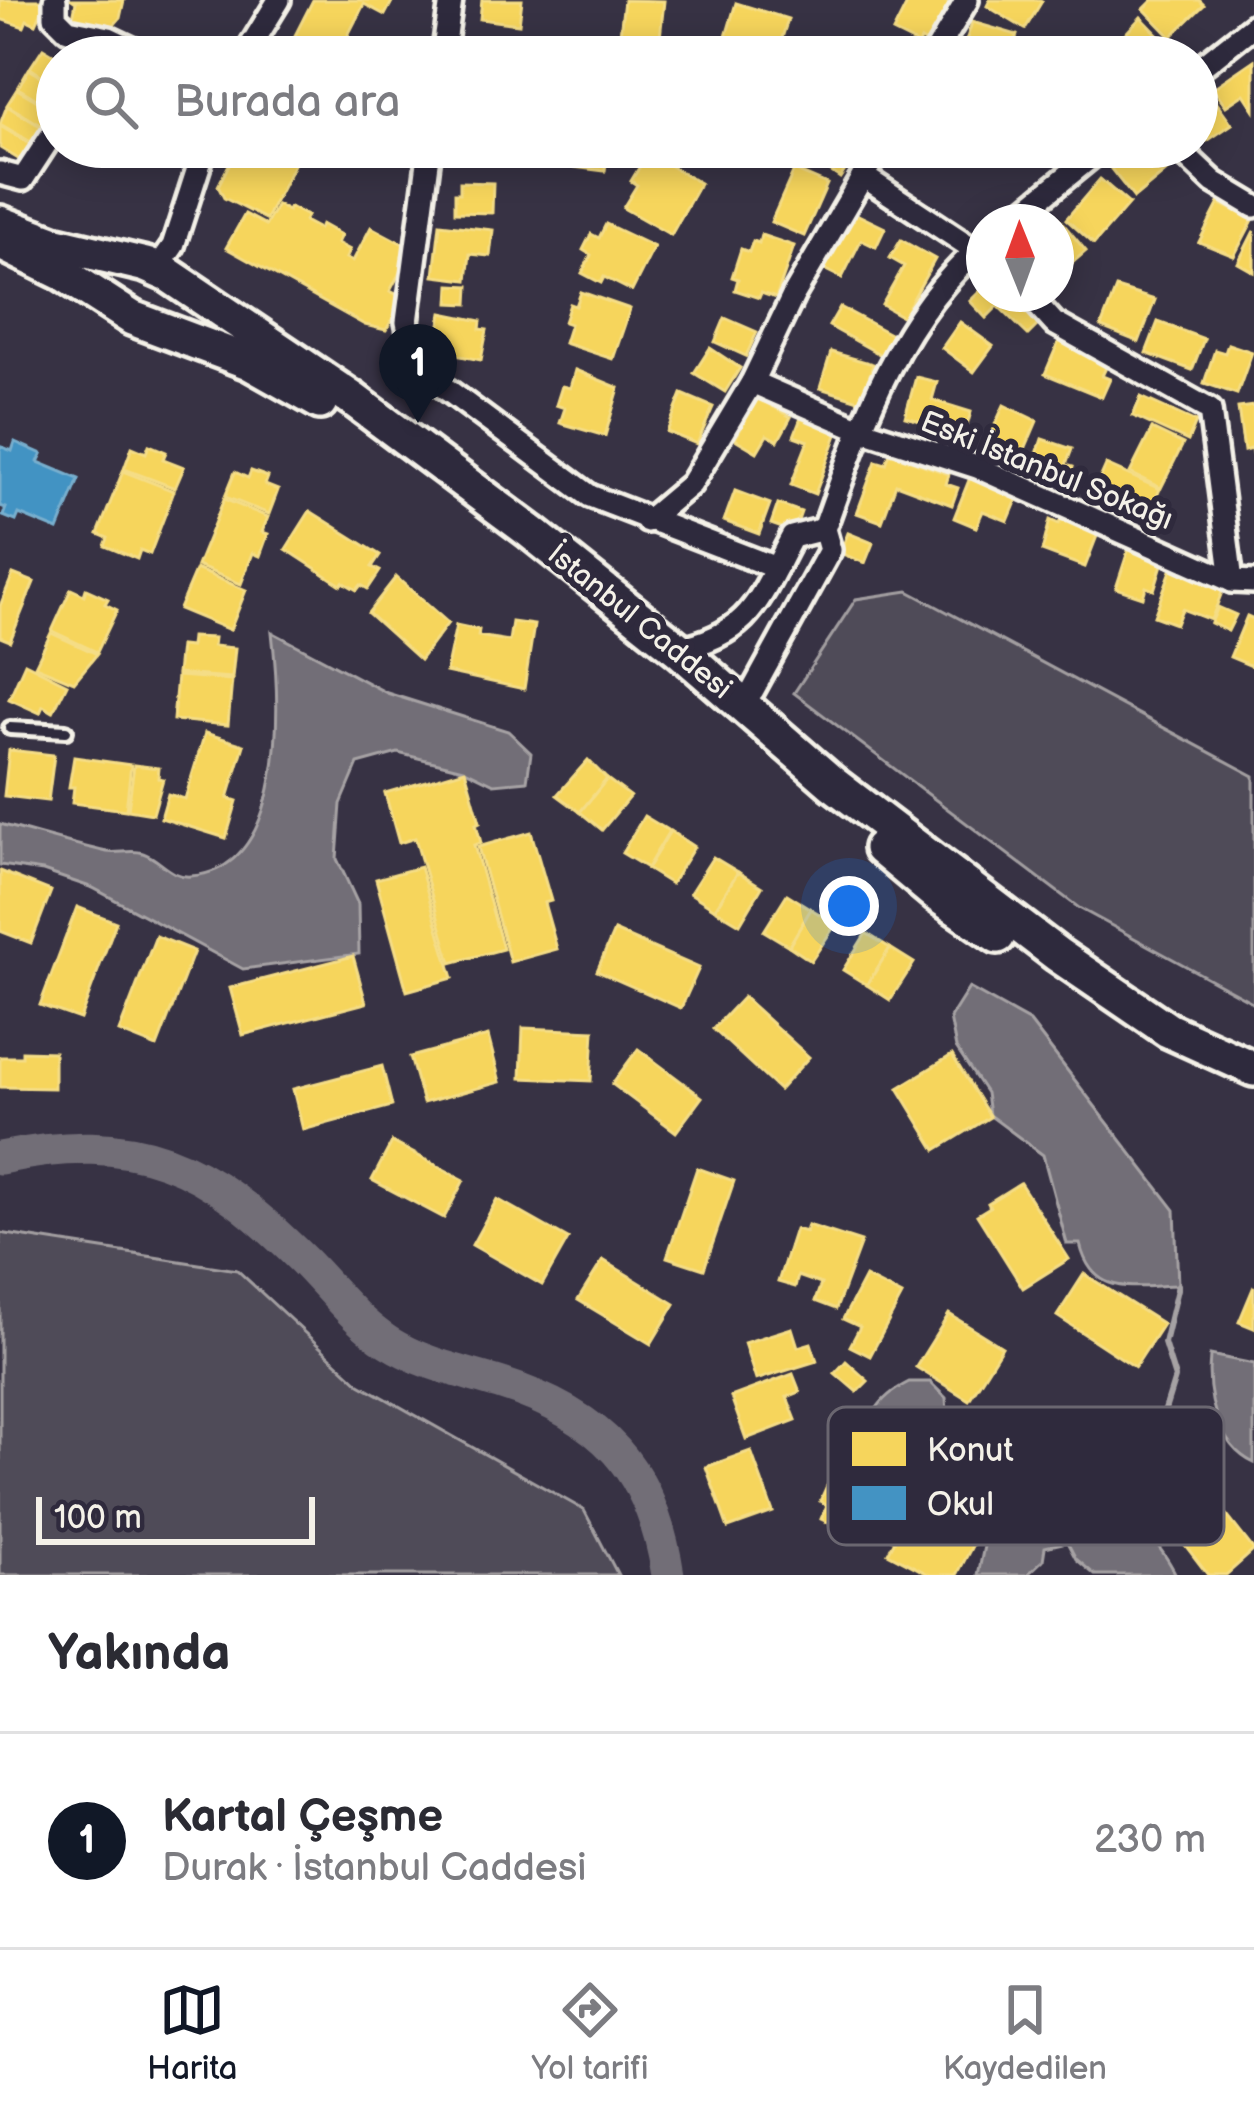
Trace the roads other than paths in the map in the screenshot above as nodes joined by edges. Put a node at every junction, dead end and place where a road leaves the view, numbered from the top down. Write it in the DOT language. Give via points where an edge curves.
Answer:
graph roads {
  1 [pos="55,0"];
  2 [pos="279,0"];
  3 [pos="451,0"];
  4 [pos="967,0"];
  5 [pos="1254,26"];
  6 [pos="80,36"];
  7 [pos="257,36"];
  8 [pos="446,36"];
  9 [pos="946,36"];
  10 [pos="1218,54"];
  11 [pos="36,159"];
  12 [pos="198,168"];
  13 [pos="427,168"];
  14 [pos="868,168"];
  15 [pos="1077,168"];
  16 [pos="1199,168"];
  17 [pos="0,173"];
  18 [pos="863,176"];
  19 [pos="1033,204"];
  20 [pos="1254,206"];
  21 [pos="0,223"];
  22 [pos="966,240"];
  23 [pos="0,243"];
  24 [pos="966,267"];
  25 [pos="157,270"];
  26 [pos="1044,312"];
  27 [pos="127,315"];
  28 [pos="254,349"];
  29 [pos="752,382"];
  30 [pos="860,429"];
  31 [pos="647,521"];
  32 [pos="824,529"];
  33 [pos="776,568"];
  34 [pos="1243,582"];
  35 [pos="678,650"];
  36 [pos="735,711"];
  37 [pos="10,728"];
  38 [pos="66,730"];
  39 [pos="1141,1022"];
  40 [pos="1254,1069"];
  41 [pos="1254,1082"];
  1 -- 6 [label="street" via="55,17"];
  2 -- 7 [label="street"];
  3 -- 8 [label="street"];
  4 -- 9 [label="street"];
  5 -- 10 [label="street"];
  11 -- 17 [label="street" via="23,179"];
  12 -- 25 [label="street"];
  13 -- 31 [label="street" via="407,322 421,363 590,496"];
  14 -- 18 [label="street"];
  15 -- 19 [label="street"];
  16 -- 20 [label="street"];
  18 -- 22 [label="street"];
  18 -- 29 [label="street"];
  21 -- 25 [label="main road, İstanbul Caddesi"];
  23 -- 27 [label="main road, İstanbul Caddesi"];
  24 -- 30 [label="street" via="916,321"];
  25 -- 27 [label="main road" via="128,276"];
  25 -- 28 [label="main road, İstanbul Caddesi"];
  26 -- 34 [label="street" via="1210,410"];
  27 -- 28 [label="main road, İstanbul Caddesi"];
  28 -- 35 [label="main road, İstanbul Caddesi" via="354,400"];
  28 -- 36 [label="main road, İstanbul Caddesi"];
  29 -- 30 [label="street, Eski İstanbul Sokağı"];
  29 -- 31 [label="street" via="692,484"];
  30 -- 32 [label="street"];
  30 -- 34 [label="street, Eski İstanbul Sokağı" via="976,467"];
  31 -- 33 [label="street"];
  32 -- 33 [label="street" via="793,537"];
  32 -- 36 [label="street" via="830,550"];
  33 -- 35 [label="street" via="755,609 730,631"];
  35 -- 36 [label="main road, İstanbul Caddesi"];
  36 -- 39 [label="main road, İstanbul Caddesi" via="936,894"];
  37 -- 38 [label="lane"];
  39 -- 40 [label="main road, İstanbul Caddesi"];
  39 -- 41 [label="main road, İstanbul Caddesi"];
}
